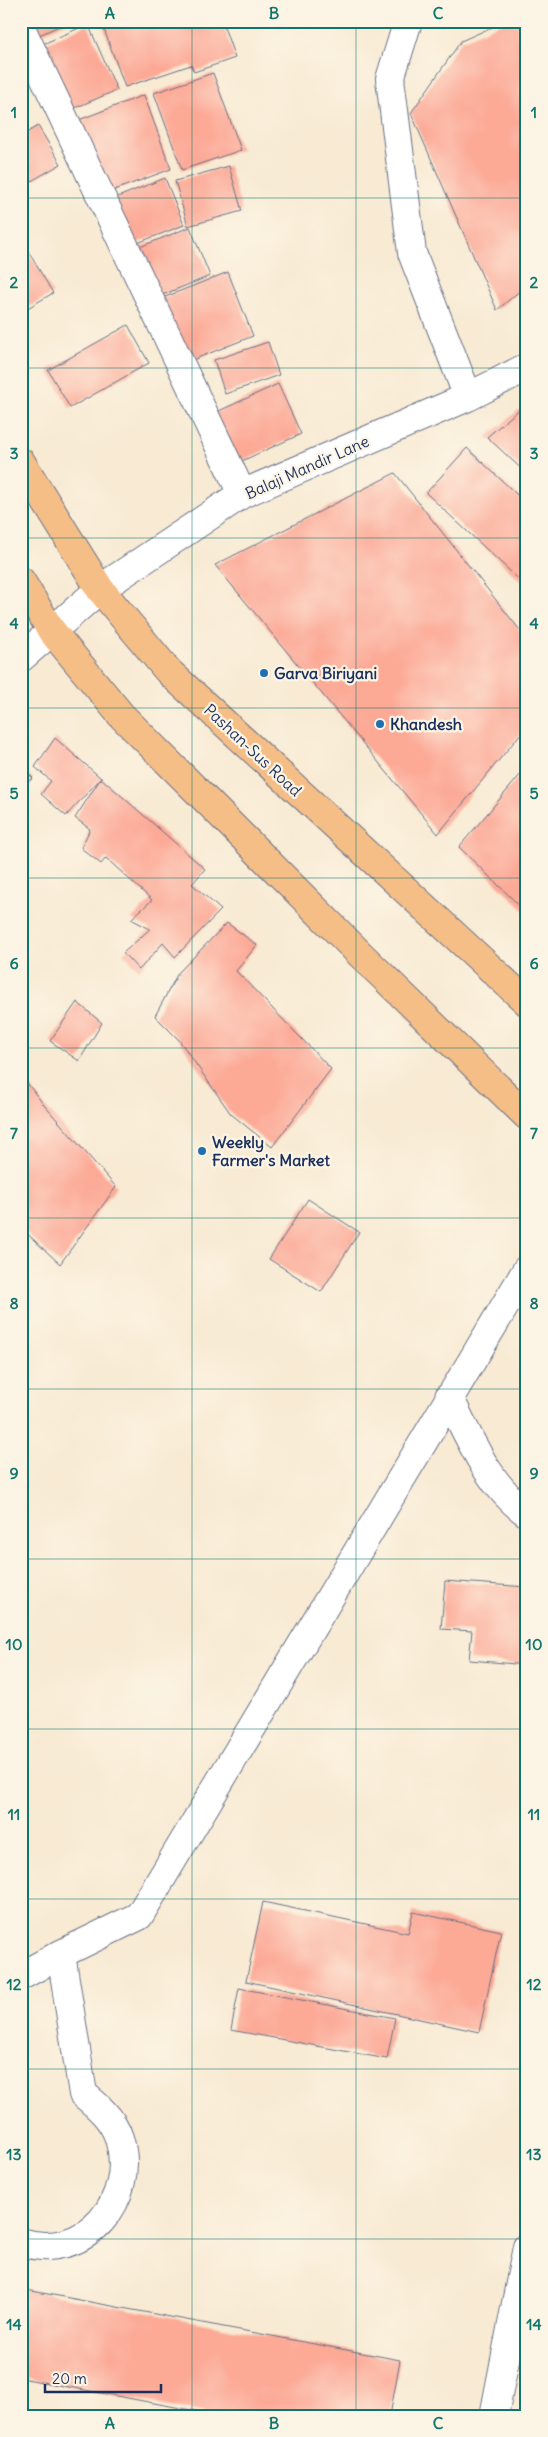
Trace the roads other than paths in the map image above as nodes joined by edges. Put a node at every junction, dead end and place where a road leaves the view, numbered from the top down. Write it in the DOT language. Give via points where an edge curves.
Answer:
graph roads {
  1 [pos="408,21"];
  2 [pos="21,28"];
  3 [pos="527,367"];
  4 [pos="468,397"];
  5 [pos="21,462"];
  6 [pos="242,494"];
  7 [pos="21,581"];
  8 [pos="100,589"];
  9 [pos="51,630"];
  10 [pos="21,658"];
  11 [pos="527,1002"];
  12 [pos="527,1116"];
  13 [pos="527,1269"];
  14 [pos="449,1397"];
  15 [pos="527,1513"];
  16 [pos="61,1954"];
  17 [pos="21,1976"];
  18 [pos="21,2242"];
  19 [pos="527,2247"];
  20 [pos="494,2416"];
  1 -- 4 [label="street" via="390,79 412,253"];
  2 -- 6 [label="street"];
  3 -- 4 [label="street, Balaji Mandir Lane"];
  4 -- 6 [label="street, Balaji Mandir Lane"];
  5 -- 8 [label="main road, Pashan-Sus Road"];
  6 -- 8 [label="street, Balaji Mandir Lane"];
  7 -- 9 [label="main road"];
  8 -- 9 [label="street, Balaji Mandir Lane"];
  8 -- 11 [label="main road, Pashan-Sus Road" via="168,671"];
  9 -- 10 [label="street, Balaji Mandir Lane"];
  9 -- 12 [label="main road" via="121,716"];
  13 -- 14 [label="street"];
  14 -- 15 [label="street" via="481,1462 512,1503"];
  14 -- 16 [label="street" via="139,1916"];
  16 -- 17 [label="street"];
  16 -- 18 [label="street" via="83,2094 105,2112 119,2136 125,2164 120,2192 107,2216 86,2234 60,2245 32,2246"];
  19 -- 20 [label="street"];
}
